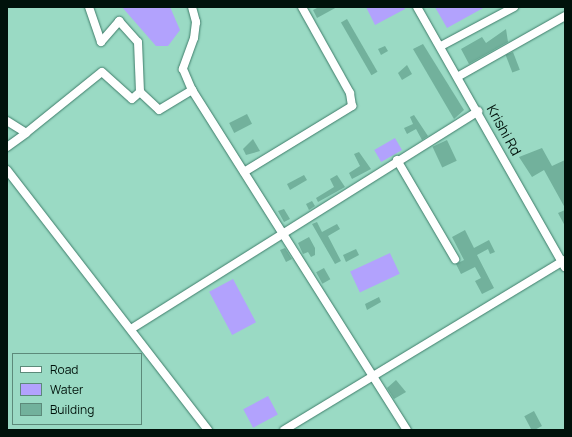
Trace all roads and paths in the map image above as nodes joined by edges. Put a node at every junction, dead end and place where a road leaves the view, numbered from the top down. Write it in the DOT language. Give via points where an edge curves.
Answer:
graph roads {
  1 [pos="88,7"];
  2 [pos="192,7"];
  3 [pos="302,7"];
  4 [pos="418,7"];
  5 [pos="514,7"];
  6 [pos="565,16"];
  7 [pos="441,46"];
  8 [pos="459,76"];
  9 [pos="192,90"];
  10 [pos="140,92"];
  11 [pos="478,111"];
  12 [pos="7,121"];
  13 [pos="26,132"];
  14 [pos="7,147"];
  15 [pos="397,160"];
  16 [pos="7,170"];
  17 [pos="244,172"];
  18 [pos="283,233"];
  19 [pos="455,259"];
  20 [pos="564,263"];
  21 [pos="131,329"];
  22 [pos="372,375"];
  23 [pos="208,430"];
  24 [pos="284,430"];
  25 [pos="407,430"];
  1 -- 10 [label="street" via="101,42 119,21 138,42"];
  2 -- 9 [label="street" via="196,22 194,38 183,69"];
  3 -- 17 [label="street" via="350,93 352,106"];
  4 -- 7 [label="street, Krishi Rd"];
  5 -- 7 [label="street"];
  6 -- 8 [label="street"];
  7 -- 8 [label="street, Krishi Rd"];
  8 -- 11 [label="street, Krishi Rd"];
  9 -- 10 [label="street" via="159,110"];
  9 -- 17 [label="street"];
  10 -- 13 [label="street" via="132,99 102,72"];
  11 -- 15 [label="street"];
  11 -- 20 [label="street, Krishi Rd"];
  12 -- 13 [label="street"];
  13 -- 14 [label="street"];
  15 -- 18 [label="street"];
  15 -- 19 [label="street"];
  16 -- 21 [label="street"];
  17 -- 18 [label="street"];
  18 -- 21 [label="street"];
  18 -- 22 [label="street"];
  20 -- 22 [label="street"];
  21 -- 23 [label="street"];
  22 -- 24 [label="street"];
  22 -- 25 [label="street"];
}
